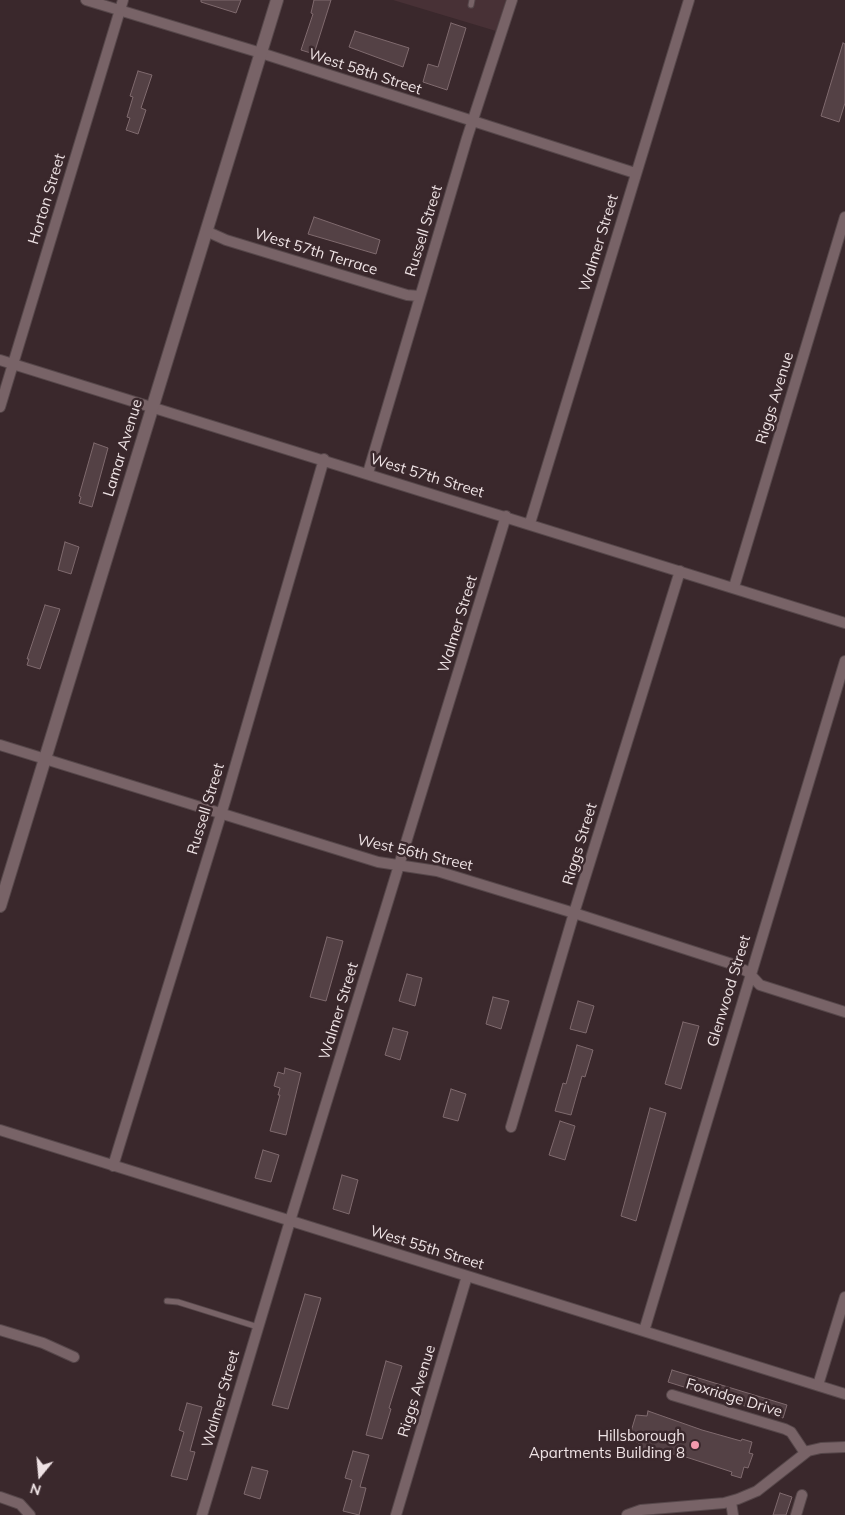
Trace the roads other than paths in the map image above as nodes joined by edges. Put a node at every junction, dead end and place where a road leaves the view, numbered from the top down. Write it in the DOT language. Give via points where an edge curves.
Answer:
graph roads {
  1 [pos="86,0"];
  2 [pos="123,0"];
  3 [pos="277,0"];
  4 [pos="512,0"];
  5 [pos="689,0"];
  6 [pos="120,10"];
  7 [pos="261,53"];
  8 [pos="473,122"];
  9 [pos="635,173"];
  10 [pos="845,217"];
  11 [pos="206,231"];
  12 [pos="419,296"];
  13 [pos="0,360"];
  14 [pos="13,364"];
  15 [pos="0,407"];
  16 [pos="153,407"];
  17 [pos="324,459"];
  18 [pos="368,473"];
  19 [pos="506,516"];
  20 [pos="530,523"];
  21 [pos="680,572"];
  22 [pos="734,587"];
  23 [pos="845,622"];
  24 [pos="845,661"];
  25 [pos="0,745"];
  26 [pos="46,758"];
  27 [pos="220,814"];
  28 [pos="400,864"];
  29 [pos="0,906"];
  30 [pos="574,913"];
  31 [pos="749,975"];
  32 [pos="845,1012"];
  33 [pos="511,1127"];
  34 [pos="0,1130"];
  35 [pos="113,1166"];
  36 [pos="290,1221"];
  37 [pos="468,1276"];
  38 [pos="845,1297"];
  39 [pos="167,1301"];
  40 [pos="258,1327"];
  41 [pos="0,1330"];
  42 [pos="644,1331"];
  43 [pos="74,1357"];
  44 [pos="818,1385"];
  45 [pos="845,1394"];
  46 [pos="672,1395"];
  47 [pos="845,1447"];
  48 [pos="806,1453"];
  49 [pos="802,1495"];
  50 [pos="0,1497"];
  51 [pos="731,1502"];
  52 [pos="30,1515"];
  53 [pos="202,1515"];
  54 [pos="396,1515"];
  55 [pos="627,1515"];
  56 [pos="733,1515"];
  57 [pos="796,1515"];
  1 -- 6 [label="street, West 58th Street"];
  2 -- 6 [label="street, Horton Street"];
  3 -- 7 [label="street, Lamar Avenue"];
  4 -- 8 [label="street, Russell Street"];
  5 -- 9 [label="street, Walmer Street"];
  6 -- 7 [label="street, West 58th Street"];
  6 -- 14 [label="street, Horton Street"];
  7 -- 8 [label="street, West 58th Street"];
  7 -- 11 [label="street, Lamar Avenue"];
  8 -- 9 [label="street, West 58th Street"];
  8 -- 12 [label="street, Russell Street"];
  9 -- 20 [label="street, Walmer Street"];
  10 -- 22 [label="street, Riggs Avenue"];
  11 -- 12 [label="street, West 57th Terrace" via="226,240"];
  11 -- 16 [label="street, Lamar Avenue"];
  12 -- 18 [label="street, Russell Street"];
  13 -- 14 [label="street, West 57th Street"];
  14 -- 15 [label="street, Horton Street"];
  14 -- 16 [label="street, West 57th Street"];
  16 -- 17 [label="street, West 57th Street"];
  16 -- 26 [label="street, Lamar Avenue"];
  17 -- 18 [label="street, West 57th Street"];
  17 -- 27 [label="street, Russell Street"];
  18 -- 19 [label="street, West 57th Street"];
  19 -- 20 [label="street, West 57th Street"];
  19 -- 28 [label="street, Walmer Street"];
  20 -- 21 [label="street, West 57th Street"];
  21 -- 22 [label="street, West 57th Street"];
  21 -- 30 [label="street, Riggs Street"];
  22 -- 23 [label="street, West 57th Street"];
  24 -- 31 [label="street, Glenwood Street"];
  25 -- 26 [label="street, West 56th Street"];
  26 -- 27 [label="street, West 56th Street"];
  26 -- 29 [label="street, Lamar Avenue"];
  27 -- 28 [label="street, West 56th Street" via="378,862"];
  27 -- 35 [label="street, Russell Street"];
  28 -- 30 [label="street, West 56th Street" via="443,872"];
  28 -- 36 [label="street, Walmer Street"];
  30 -- 31 [label="street, West 56th Street" via="732,964"];
  30 -- 33 [label="street, Riggs Street"];
  31 -- 32 [label="street, West 56th Street" via="760,985"];
  31 -- 42 [label="street, Glenwood Street"];
  34 -- 35 [label="street, West 55th Street"];
  35 -- 36 [label="street, West 55th Street"];
  36 -- 37 [label="street, West 55th Street"];
  36 -- 40 [label="street, Walmer Street"];
  37 -- 42 [label="street, West 55th Street"];
  37 -- 54 [label="street, Riggs Avenue"];
  38 -- 44 [label="street"];
  39 -- 40 [label="lane"];
  40 -- 53 [label="street, Walmer Street"];
  41 -- 43 [label="street"];
  42 -- 44 [label="street, West 55th Street"];
  44 -- 45 [label="street, West 55th Street"];
  46 -- 48 [label="street, Foxridge Drive" via="785,1428"];
  47 -- 48 [label="street" via="821,1448"];
  48 -- 51 [label="street" via="757,1491"];
  49 -- 57 [label="street"];
  50 -- 52 [label="street" via="20,1504"];
  51 -- 55 [label="street" via="641,1510"];
  51 -- 56 [label="street"];
}
